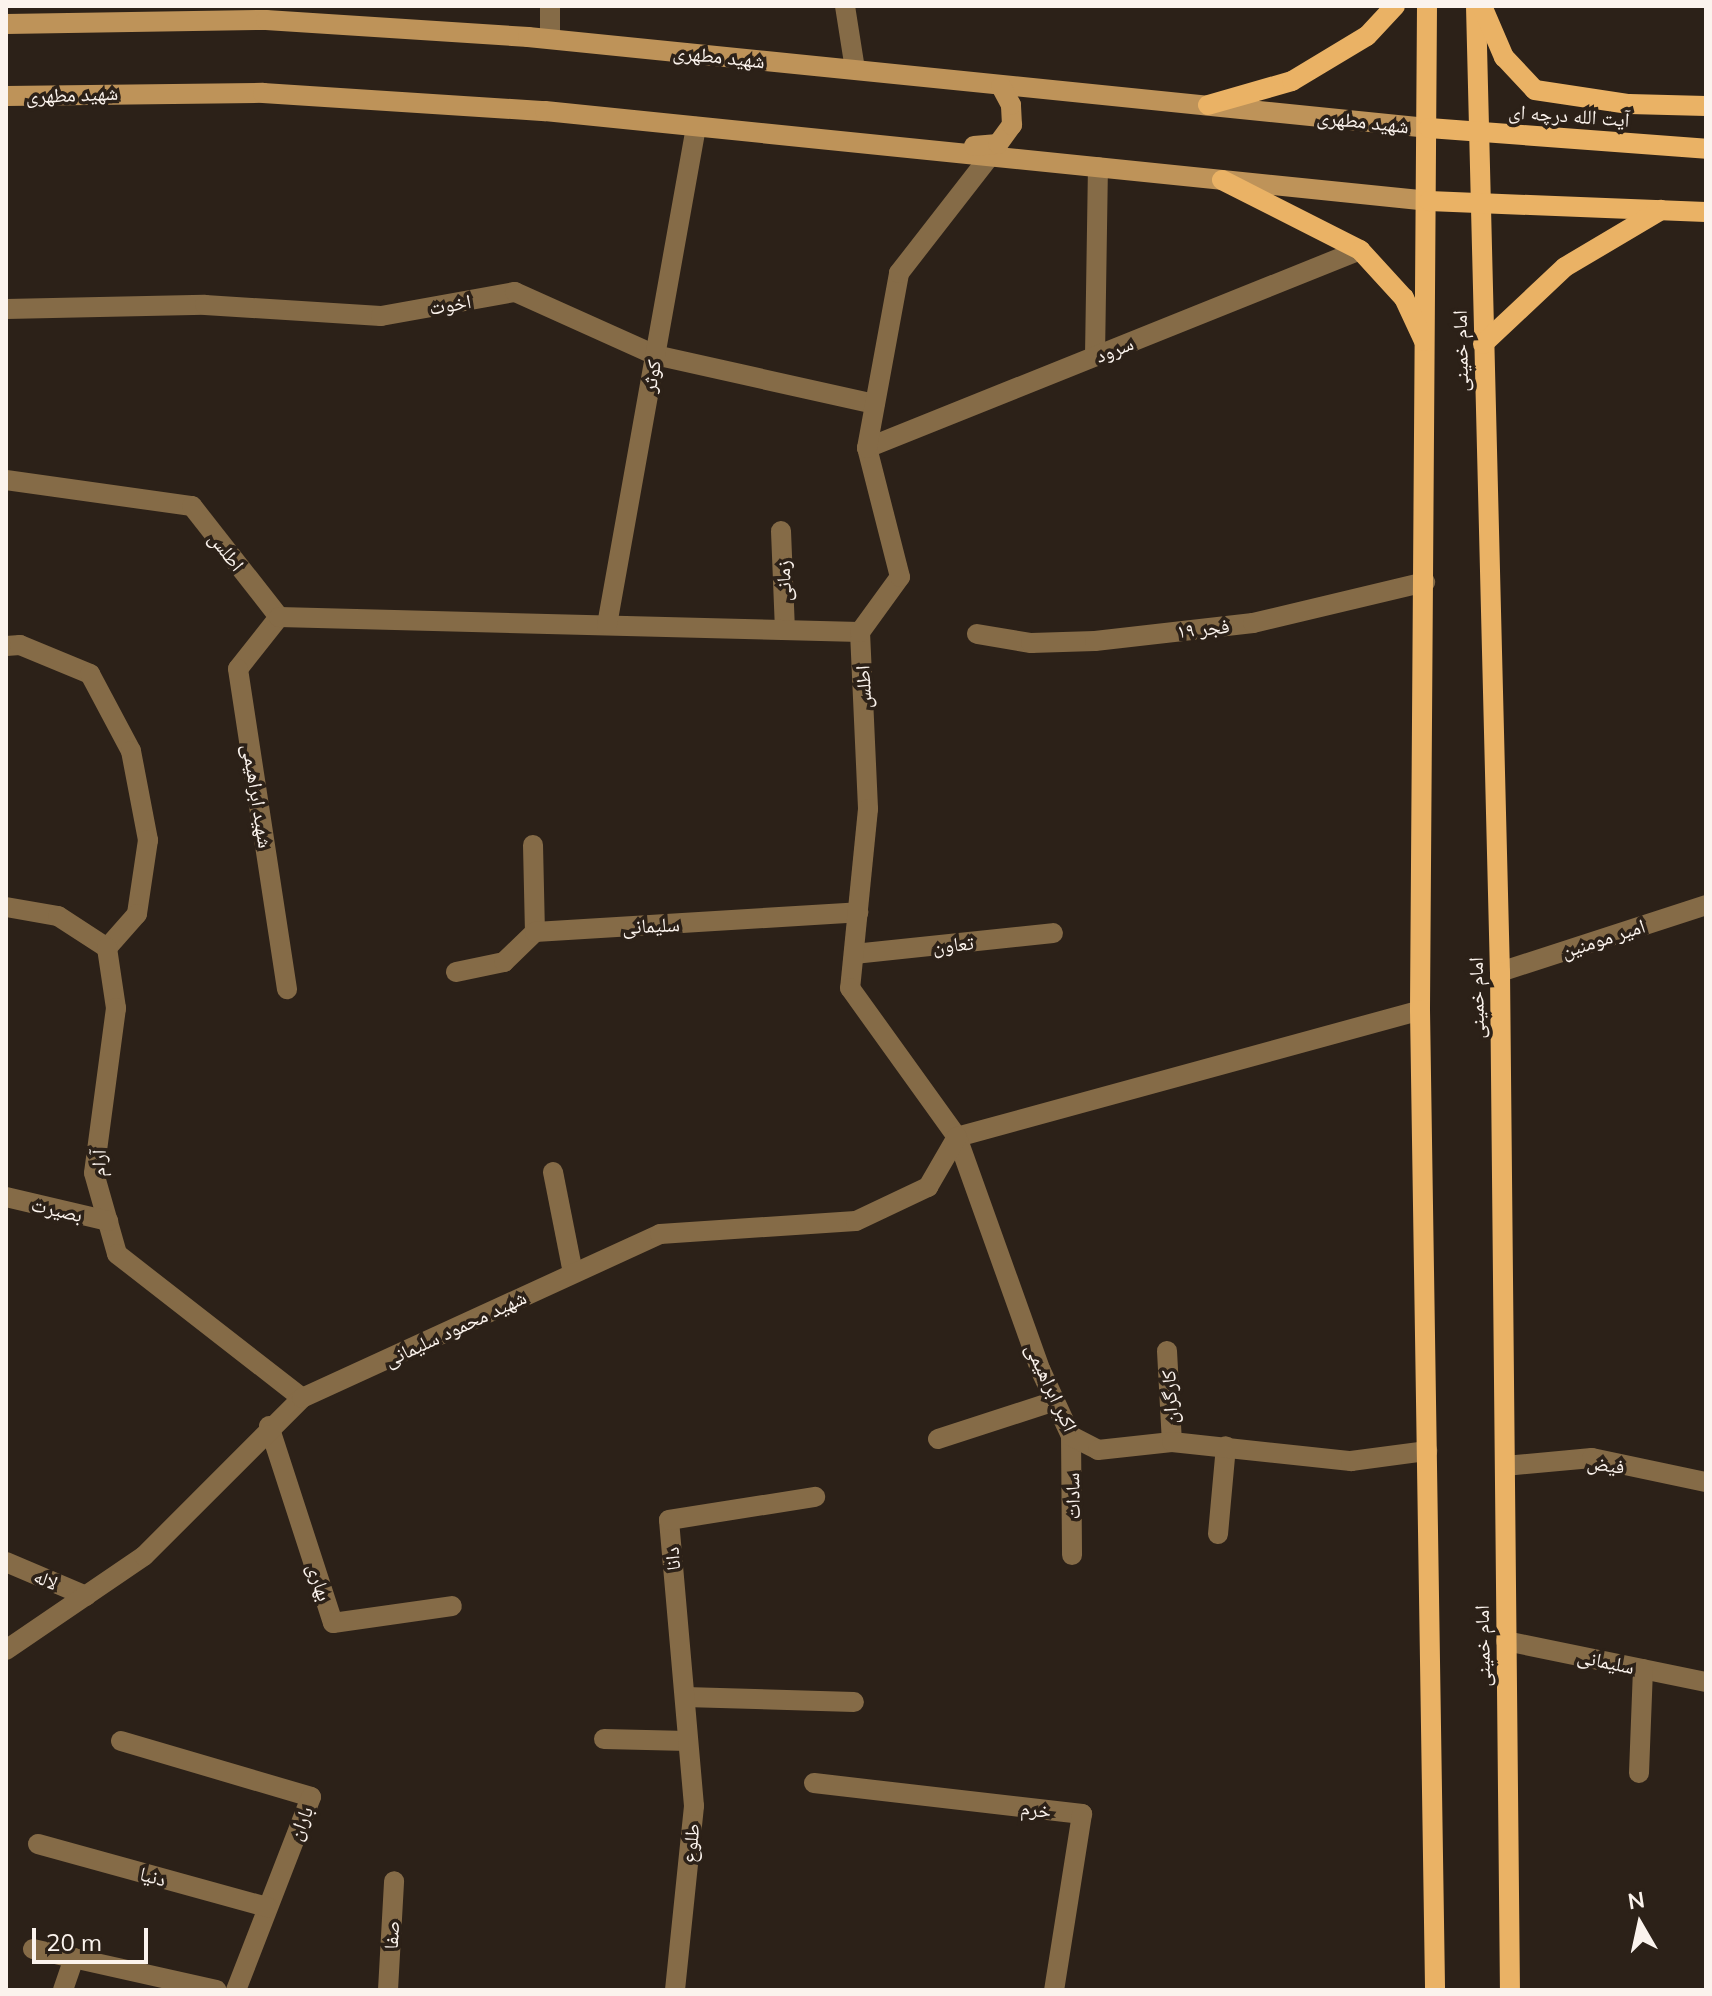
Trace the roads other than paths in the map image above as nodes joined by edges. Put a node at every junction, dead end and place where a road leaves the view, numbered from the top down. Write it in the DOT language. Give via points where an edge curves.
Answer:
graph roads {
  1 [pos="550,6"];
  2 [pos="845,6"];
  3 [pos="1395,6"];
  4 [pos="1427,6"];
  5 [pos="1476,6"];
  6 [pos="1482,6"];
  7 [pos="6,24"];
  8 [pos="550,39"];
  9 [pos="855,69"];
  10 [pos="1001,86"];
  11 [pos="6,96"];
  12 [pos="1208,105"];
  13 [pos="1706,106"];
  14 [pos="696,127"];
  15 [pos="1429,128"];
  16 [pos="1479,133"];
  17 [pos="811,138"];
  18 [pos="1706,149"];
  19 [pos="990,156"];
  20 [pos="1098,167"];
  21 [pos="1222,180"];
  22 [pos="1429,201"];
  23 [pos="1481,205"];
  24 [pos="1662,209"];
  25 [pos="1706,212"];
  26 [pos="1360,250"];
  27 [pos="6,309"];
  28 [pos="1483,344"];
  29 [pos="1428,348"];
  30 [pos="655,355"];
  31 [pos="1095,356"];
  32 [pos="875,404"];
  33 [pos="867,448"];
  34 [pos="6,480"];
  35 [pos="781,531"];
  36 [pos="1425,582"];
  37 [pos="279,617"];
  38 [pos="607,625"];
  39 [pos="785,630"];
  40 [pos="860,632"];
  41 [pos="977,634"];
  42 [pos="6,646"];
  43 [pos="533,845"];
  44 [pos="1706,905"];
  45 [pos="6,907"];
  46 [pos="858,912"];
  47 [pos="535,932"];
  48 [pos="1053,933"];
  49 [pos="107,948"];
  50 [pos="854,954"];
  51 [pos="456,972"];
  52 [pos="1500,972"];
  53 [pos="287,989"];
  54 [pos="1420,1010"];
  55 [pos="957,1137"];
  56 [pos="553,1172"];
  57 [pos="6,1197"];
  58 [pos="108,1221"];
  59 [pos="573,1273"];
  60 [pos="1167,1351"];
  61 [pos="302,1398"];
  62 [pos="1055,1401"];
  63 [pos="269,1426"];
  64 [pos="1071,1436"];
  65 [pos="938,1439"];
  66 [pos="1172,1442"];
  67 [pos="1226,1446"];
  68 [pos="1427,1451"];
  69 [pos="1505,1466"];
  70 [pos="1706,1482"];
  71 [pos="815,1497"];
  72 [pos="1218,1534"];
  73 [pos="1072,1555"];
  74 [pos="6,1562"];
  75 [pos="86,1596"];
  76 [pos="452,1606"];
  77 [pos="1506,1641"];
  78 [pos="6,1650"];
  79 [pos="1643,1669"];
  80 [pos="1706,1682"];
  81 [pos="685,1697"];
  82 [pos="854,1702"];
  83 [pos="604,1739"];
  84 [pos="121,1741"];
  85 [pos="688,1741"];
  86 [pos="1639,1773"];
  87 [pos="814,1783"];
  88 [pos="38,1844"];
  89 [pos="394,1881"];
  90 [pos="267,1907"];
  91 [pos="33,1949"];
  92 [pos="74,1958"];
  93 [pos="63,1990"];
  94 [pos="216,1990"];
  95 [pos="236,1990"];
  96 [pos="388,1990"];
  97 [pos="675,1990"];
  98 [pos="1054,1990"];
  99 [pos="1435,1990"];
  100 [pos="1510,1990"];
  1 -- 8 [label="street"];
  2 -- 9 [label="street"];
  3 -- 12 [label="main road" via="1367,36 1292,81"];
  4 -- 15 [label="main road, امام خمینی"];
  5 -- 16 [label="main road, امام خمینی"];
  6 -- 13 [label="main road" via="1504,57 1535,90 1629,104"];
  7 -- 8 [label="main road, شهید مطهری" via="266,20"];
  8 -- 9 [label="main road, شهید مطهری"];
  9 -- 10 [label="main road, شهید مطهری"];
  10 -- 12 [label="main road, شهید مطهری"];
  10 -- 17 [label="main road" via="1011,105 1012,125 1005,139 990,147"];
  11 -- 14 [label="main road, شهید مطهری" via="263,93"];
  12 -- 15 [label="main road, شهید مطهری"];
  14 -- 17 [label="main road, شهید مطهری"];
  14 -- 30 [label="street, کوثر"];
  15 -- 16 [label="main road, آیت الله درچه ای"];
  15 -- 22 [label="main road, امام خمینی"];
  16 -- 18 [label="main road, آیت الله درچه ای"];
  16 -- 23 [label="main road, امام خمینی"];
  17 -- 19 [label="main road, شهید مطهری"];
  19 -- 20 [label="main road, شهید مطهری"];
  19 -- 32 [label="street" via="899,273"];
  20 -- 21 [label="main road, شهید مطهری"];
  20 -- 31 [label="street"];
  21 -- 22 [label="main road, شهید مطهری"];
  21 -- 26 [label="main road"];
  22 -- 23 [label="main road"];
  22 -- 29 [label="main road, امام خمینی"];
  23 -- 24 [label="main road"];
  23 -- 28 [label="main road, امام خمینی"];
  24 -- 25 [label="main road"];
  24 -- 28 [label="main road" via="1565,267"];
  26 -- 29 [label="main road" via="1404,298"];
  26 -- 31 [label="street, سرود"];
  27 -- 30 [label="street, اخوت" via="205,305 381,316 515,292"];
  28 -- 52 [label="main road, امام خمینی"];
  29 -- 36 [label="main road, امام خمینی"];
  30 -- 32 [label="street, اخوت"];
  30 -- 38 [label="street, کوثر"];
  31 -- 33 [label="street, سرود"];
  32 -- 33 [label="street"];
  33 -- 40 [label="street" via="900,577"];
  34 -- 37 [label="street, اطلس" via="192,506"];
  35 -- 39 [label="street, زمانی"];
  36 -- 41 [label="street, فجر ۱۹" via="1253,623 1095,641 1031,643"];
  36 -- 54 [label="main road, امام خمینی"];
  37 -- 38 [label="street"];
  37 -- 53 [label="street, شهید ابراهیمی" via="238,669"];
  38 -- 39 [label="street"];
  39 -- 40 [label="street"];
  40 -- 46 [label="street, اطلس" via="868,809"];
  42 -- 49 [label="street" via="20,645 90,674 131,751 148,840 137,914"];
  43 -- 47 [label="street"];
  44 -- 52 [label="street, امیر مومنین"];
  45 -- 49 [label="street" via="58,916"];
  46 -- 47 [label="street, سلیمانی"];
  46 -- 50 [label="street, اطلس"];
  47 -- 51 [label="street" via="504,962"];
  48 -- 50 [label="street, تعاون"];
  49 -- 58 [label="street, آرام" via="116,1008 94,1173"];
  50 -- 55 [label="street, اطلس" via="850,988"];
  52 -- 69 [label="main road, امام خمینی"];
  54 -- 55 [label="street"];
  54 -- 68 [label="main road, امام خمینی"];
  55 -- 59 [label="street, شهید محمود سلیمانی" via="928,1187 856,1221 660,1234"];
  55 -- 62 [label="street, اکبر ابراهیمی"];
  56 -- 59 [label="street"];
  57 -- 58 [label="street, بصیرت"];
  58 -- 61 [label="street, آرام" via="117,1254"];
  59 -- 61 [label="street, شهید محمود سلیمانی"];
  60 -- 66 [label="street, کارگران"];
  61 -- 63 [label="street, شهید محمود سلیمانی"];
  62 -- 64 [label="street, اکبر ابراهیمی"];
  62 -- 65 [label="street"];
  63 -- 75 [label="street, شهید محمود سلیمانی" via="144,1556"];
  63 -- 76 [label="street, بهاری" via="333,1623"];
  64 -- 66 [label="street, اکبر ابراهیمی" via="1098,1450"];
  64 -- 73 [label="street, سادات"];
  66 -- 67 [label="street, اکبر ابراهیمی"];
  67 -- 68 [label="street, اکبر ابراهیمی" via="1351,1461"];
  67 -- 72 [label="street"];
  68 -- 99 [label="main road, امام خمینی"];
  69 -- 70 [label="street, فیض" via="1592,1458"];
  69 -- 77 [label="main road, امام خمینی"];
  71 -- 81 [label="street, دانا" via="669,1520"];
  74 -- 75 [label="street, لاله"];
  75 -- 78 [label="street, شهید محمود سلیمانی"];
  77 -- 79 [label="street, سلیمانی"];
  77 -- 100 [label="main road, امام خمینی"];
  79 -- 80 [label="street, سلیمانی"];
  79 -- 86 [label="street"];
  81 -- 82 [label="street"];
  81 -- 85 [label="street, طلوع"];
  83 -- 85 [label="street"];
  84 -- 90 [label="street, باران" via="311,1797"];
  85 -- 97 [label="street, طلوع" via="694,1806"];
  87 -- 98 [label="street, خرم" via="1082,1814"];
  88 -- 90 [label="street, دنیا"];
  89 -- 96 [label="street, صفا"];
  90 -- 95 [label="street, باران"];
  91 -- 92 [label="street"];
  92 -- 93 [label="street"];
  92 -- 94 [label="street"];
}
